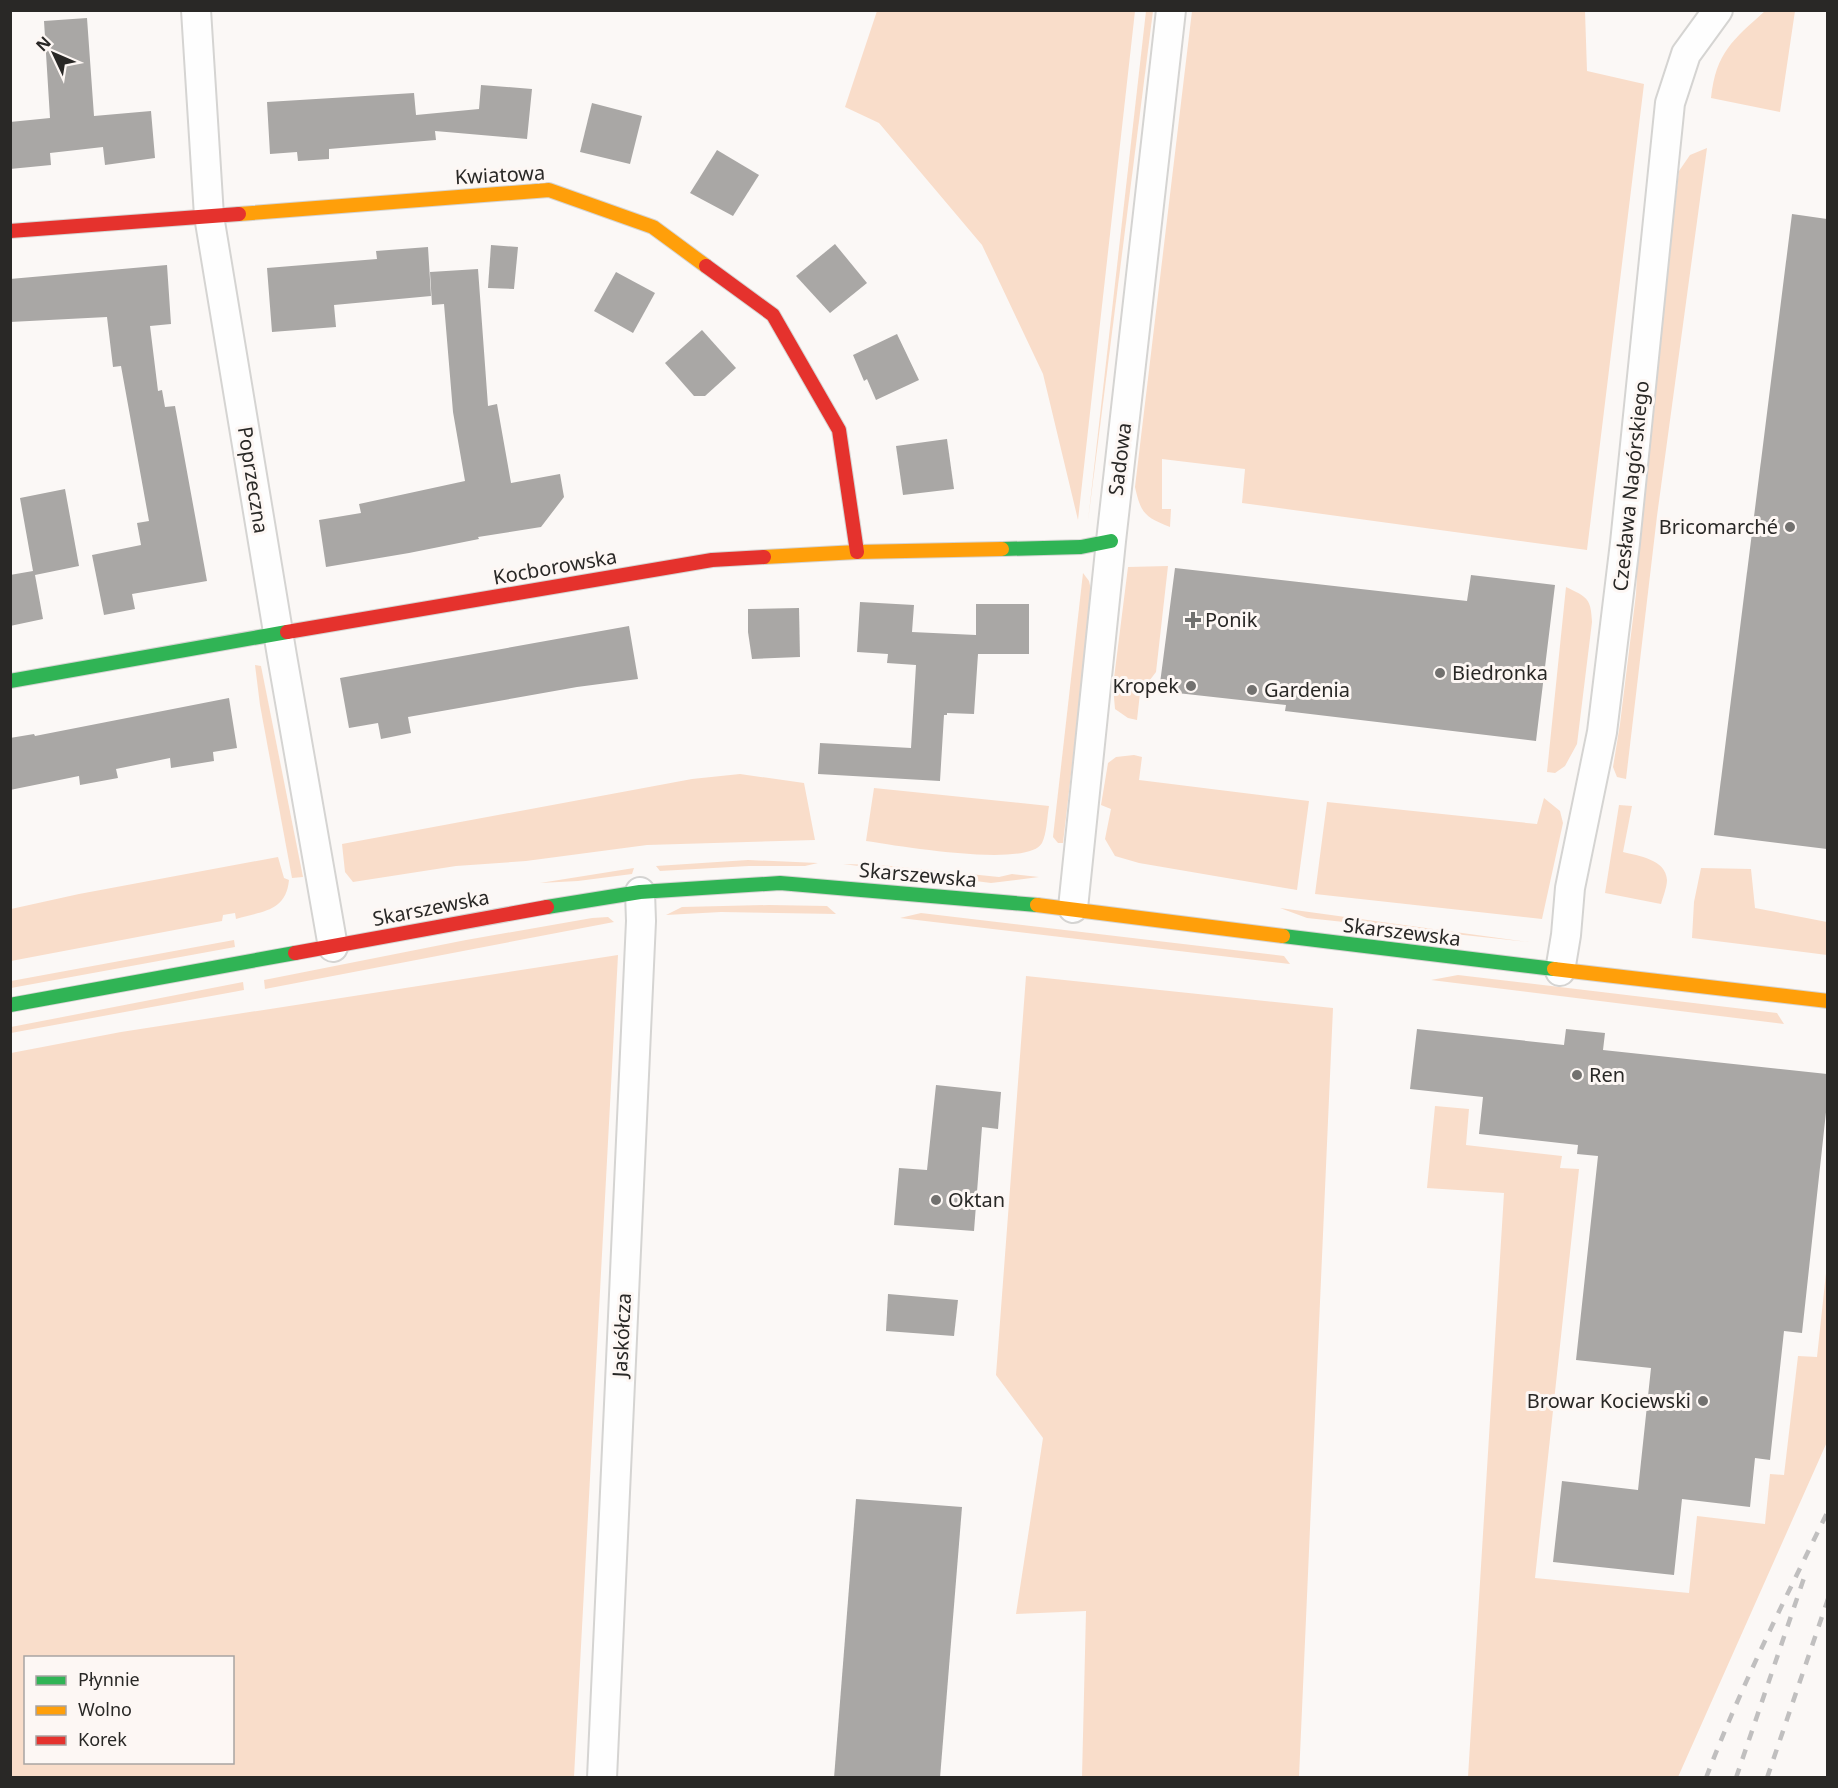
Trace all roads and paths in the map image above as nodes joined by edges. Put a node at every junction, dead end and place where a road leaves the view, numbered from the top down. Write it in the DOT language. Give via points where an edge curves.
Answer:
graph roads {
  1 [pos="196,10"];
  2 [pos="1171,10"];
  3 [pos="1718,10"];
  4 [pos="209,216"];
  5 [pos="10,231"];
  6 [pos="1111,540"];
  7 [pos="857,552"];
  8 [pos="278,633"];
  9 [pos="10,681"];
  10 [pos="640,892"];
  11 [pos="1073,908"];
  12 [pos="333,947"];
  13 [pos="1560,971"];
  14 [pos="1827,1002"];
  15 [pos="10,1005"];
  16 [pos="602,1778"];
  1 -- 4 [label="street, Poprzeczna"];
  2 -- 6 [label="street, Sadowa"];
  3 -- 13 [label="street, Czesława Nagórskiego" via="1686,54 1670,103 1604,721 1570,888"];
  4 -- 5 [label="street, Kwiatowa"];
  4 -- 7 [label="street, Kwiatowa" via="549,190 653,227 773,315 839,430"];
  4 -- 8 [label="street, Poprzeczna"];
  6 -- 7 [label="street, Kocborowska" via="1081,548"];
  6 -- 11 [label="street, Sadowa"];
  7 -- 8 [label="street, Kocborowska" via="712,560"];
  8 -- 9 [label="street, Kocborowska"];
  8 -- 12 [label="street, Poprzeczna"];
  10 -- 11 [label="street, Skarszewska" via="780,883"];
  10 -- 12 [label="street, Skarszewska"];
  10 -- 16 [label="street, Jaskółcza"];
  11 -- 13 [label="street, Skarszewska"];
  12 -- 15 [label="street, Skarszewska"];
  13 -- 14 [label="street, Skarszewska"];
}
